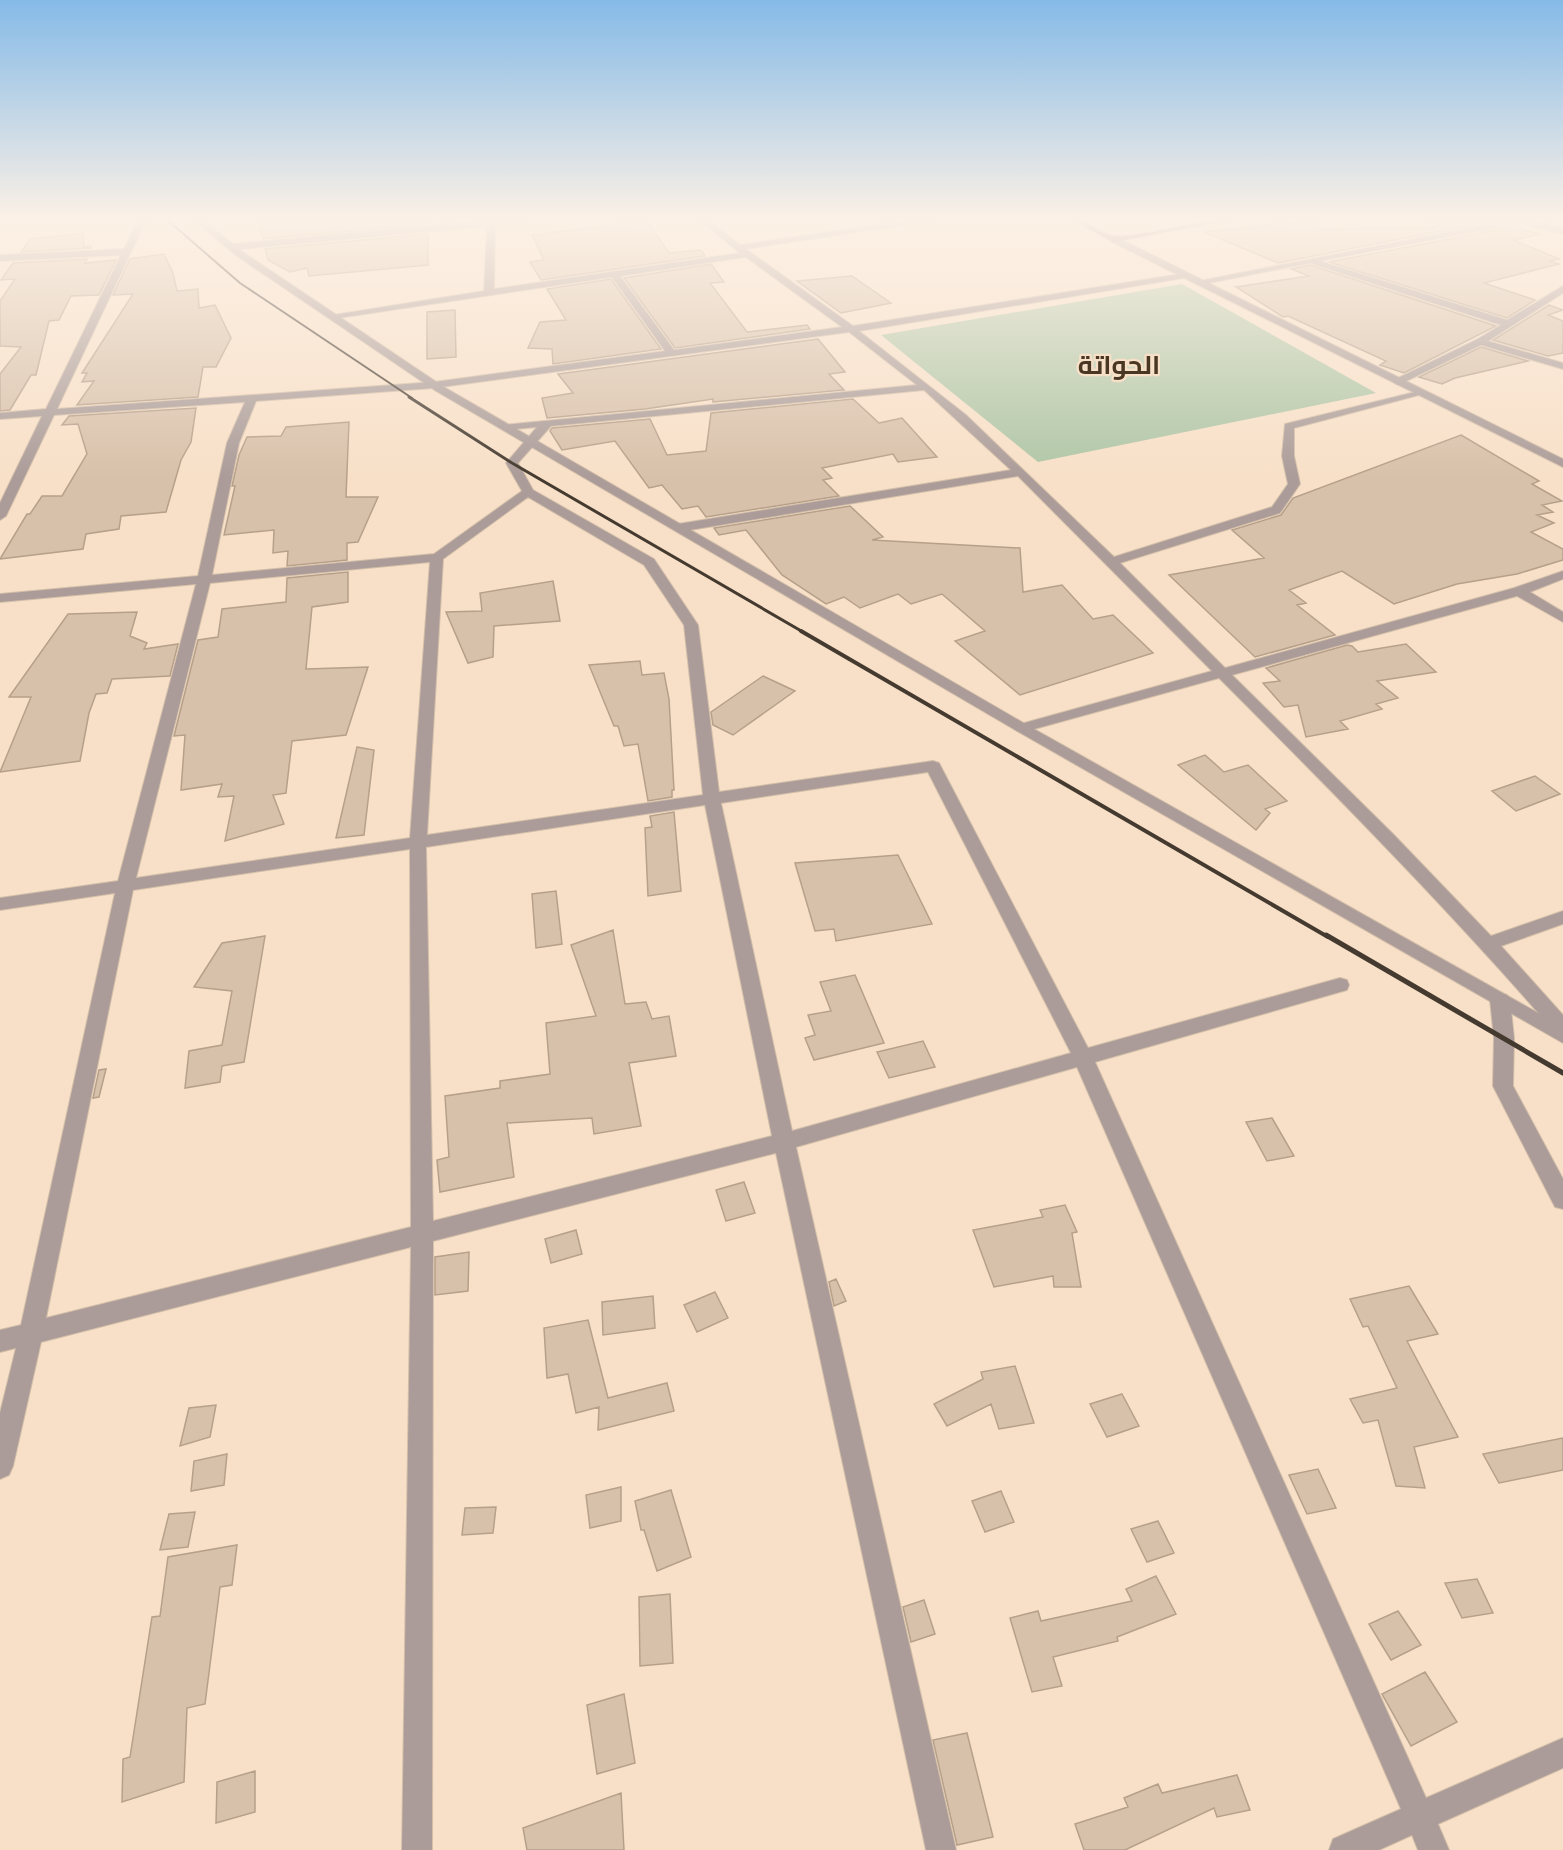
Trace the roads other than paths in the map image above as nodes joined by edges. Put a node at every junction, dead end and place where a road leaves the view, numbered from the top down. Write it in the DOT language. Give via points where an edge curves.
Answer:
graph roads {
  1 [pos="100,304"];
  2 [pos="315,304"];
  3 [pos="415,304"];
  4 [pos="636,304"];
  5 [pos="816,304"];
  6 [pos="1004,304"];
  7 [pos="1243,304"];
  8 [pos="1447,304"];
  9 [pos="1541,304"];
  10 [pos="332,316"];
  11 [pos="1509,324"];
  12 [pos="852,329"];
  13 [pos="1480,342"];
  14 [pos="672,354"];
  15 [pos="1563,366"];
  16 [pos="1398,382"];
  17 [pos="434,385"];
  18 [pos="925,387"];
  19 [pos="1419,392"];
  20 [pos="252,398"];
  21 [pos="48,414"];
  22 [pos="0,416"];
  23 [pos="548,423"];
  24 [pos="506,427"];
  25 [pos="529,441"];
  26 [pos="1563,464"];
  27 [pos="1020,472"];
  28 [pos="528,492"];
  29 [pos="0,516"];
  30 [pos="678,528"];
  31 [pos="437,558"];
  32 [pos="1110,562"];
  33 [pos="1563,575"];
  34 [pos="204,580"];
  35 [pos="1519,591"];
  36 [pos="0,598"];
  37 [pos="1563,618"];
  38 [pos="1222,673"];
  39 [pos="1022,728"];
  40 [pos="712,800"];
  41 [pos="418,844"];
  42 [pos="125,886"];
  43 [pos="0,904"];
  44 [pos="1563,917"];
  45 [pos="1490,943"];
  46 [pos="1340,985"];
  47 [pos="1500,1000"];
  48 [pos="1563,1028"];
  49 [pos="1563,1036"];
  50 [pos="1084,1060"];
  51 [pos="784,1142"];
  52 [pos="1563,1200"];
  53 [pos="422,1235"];
  54 [pos="31,1334"];
  55 [pos="0,1341"];
  56 [pos="0,1466"];
  57 [pos="1563,1753"];
  58 [pos="1419,1817"];
  59 [pos="417,1850"];
  60 [pos="941,1850"];
  61 [pos="1344,1850"];
  62 [pos="1434,1850"];
  1 -- 21 [label="street"];
  2 -- 10 [label="street"];
  3 -- 10 [label="street"];
  4 -- 14 [label="street"];
  5 -- 12 [label="street"];
  6 -- 12 [label="street"];
  7 -- 16 [label="street"];
  8 -- 11 [label="street"];
  9 -- 11 [label="street"];
  10 -- 17 [label="street"];
  11 -- 13 [label="street"];
  12 -- 14 [label="street"];
  12 -- 18 [label="street"];
  13 -- 15 [label="street"];
  13 -- 16 [label="street"];
  14 -- 17 [label="street"];
  16 -- 19 [label="street"];
  17 -- 20 [label="street"];
  17 -- 24 [label="street"];
  18 -- 23 [label="street"];
  18 -- 27 [label="street"];
  19 -- 26 [label="street"];
  19 -- 32 [label="street" via="1289,426 1288,456 1294,484 1276,510"];
  20 -- 21 [label="street"];
  20 -- 34 [label="street" via="233,442"];
  21 -- 22 [label="street"];
  21 -- 29 [label="street"];
  23 -- 24 [label="street"];
  23 -- 25 [label="street"];
  24 -- 25 [label="street"];
  25 -- 28 [label="street" via="512,463"];
  25 -- 30 [label="street"];
  27 -- 30 [label="street"];
  27 -- 32 [label="street"];
  28 -- 31 [label="street"];
  28 -- 40 [label="street" via="649,562 691,625"];
  30 -- 39 [label="street"];
  31 -- 34 [label="street"];
  31 -- 41 [label="street"];
  32 -- 38 [label="street"];
  33 -- 35 [label="street"];
  34 -- 36 [label="street"];
  34 -- 42 [label="street"];
  35 -- 37 [label="street"];
  35 -- 38 [label="street"];
  38 -- 39 [label="street"];
  38 -- 45 [label="street"];
  39 -- 47 [label="street"];
  40 -- 41 [label="street"];
  40 -- 50 [label="street" via="933,766"];
  40 -- 51 [label="street"];
  41 -- 42 [label="street"];
  41 -- 53 [label="street"];
  42 -- 43 [label="street"];
  42 -- 54 [label="street"];
  44 -- 45 [label="street"];
  45 -- 48 [label="street"];
  46 -- 50 [label="street"];
  47 -- 49 [label="street"];
  47 -- 52 [label="street" via="1503,1086"];
  50 -- 51 [label="street"];
  50 -- 58 [label="street"];
  51 -- 53 [label="street"];
  51 -- 60 [label="street"];
  53 -- 54 [label="street"];
  53 -- 59 [label="street"];
  54 -- 55 [label="street"];
  54 -- 56 [label="street"];
  57 -- 58 [label="street"];
  58 -- 61 [label="street"];
  58 -- 62 [label="street"];
}
